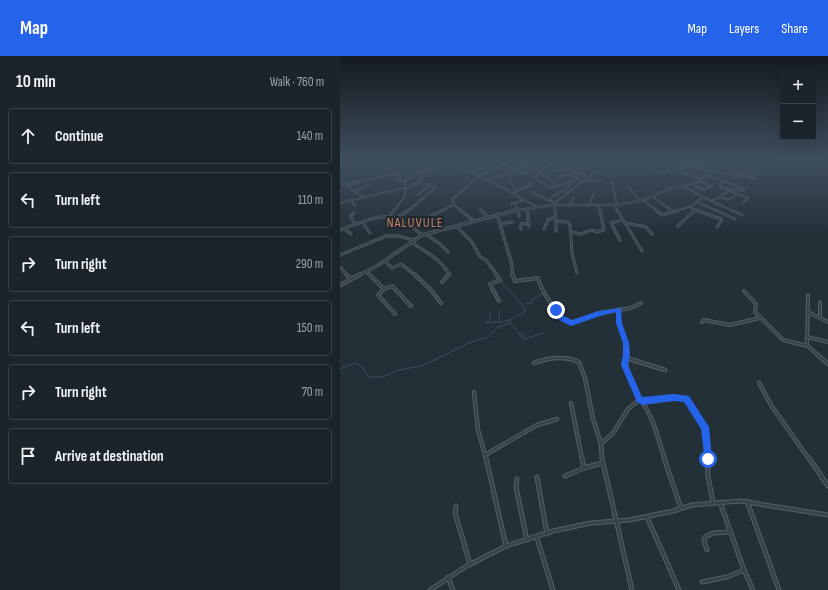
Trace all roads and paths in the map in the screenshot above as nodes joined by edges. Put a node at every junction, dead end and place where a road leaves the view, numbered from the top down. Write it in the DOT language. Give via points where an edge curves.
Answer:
graph roads {
  1 [pos="351,185"];
  2 [pos="369,185"];
  3 [pos="405,185"];
  4 [pos="412,185"];
  5 [pos="429,185"];
  6 [pos="468,185"];
  7 [pos="497,185"];
  8 [pos="513,185"];
  9 [pos="530,185"];
  10 [pos="548,185"];
  11 [pos="561,185"];
  12 [pos="571,185"];
  13 [pos="577,185"];
  14 [pos="613,185"];
  15 [pos="687,185"];
  16 [pos="693,185"];
  17 [pos="709,185"];
  18 [pos="720,185"];
  19 [pos="733,185"];
  20 [pos="348,186"];
  21 [pos="558,186"];
  22 [pos="628,186"];
  23 [pos="683,186"];
  24 [pos="726,188"];
  25 [pos="404,189"];
  26 [pos="730,190"];
  27 [pos="355,191"];
  28 [pos="517,191"];
  29 [pos="531,192"];
  30 [pos="512,193"];
  31 [pos="594,193"];
  32 [pos="418,194"];
  33 [pos="738,194"];
  34 [pos="652,196"];
  35 [pos="363,197"];
  36 [pos="574,197"];
  37 [pos="703,197"];
  38 [pos="720,197"];
  39 [pos="350,200"];
  40 [pos="525,200"];
  41 [pos="548,200"];
  42 [pos="642,200"];
  43 [pos="712,201"];
  44 [pos="555,202"];
  45 [pos="697,202"];
  46 [pos="340,203"];
  47 [pos="743,203"];
  48 [pos="511,204"];
  49 [pos="454,205"];
  50 [pos="516,205"];
  51 [pos="614,205"];
  52 [pos="617,205"];
  53 [pos="355,206"];
  54 [pos="553,206"];
  55 [pos="569,206"];
  56 [pos="588,206"];
  57 [pos="598,206"];
  58 [pos="537,207"];
  59 [pos="690,207"];
  60 [pos="480,208"];
  61 [pos="527,208"];
  62 [pos="518,210"];
  63 [pos="695,210"];
  64 [pos="673,212"];
  65 [pos="354,213"];
  66 [pos="497,214"];
  67 [pos="742,215"];
  68 [pos="390,216"];
  69 [pos="487,216"];
  70 [pos="519,216"];
  71 [pos="555,217"];
  72 [pos="397,218"];
  73 [pos="735,219"];
  74 [pos="474,220"];
  75 [pos="623,220"];
  76 [pos="512,222"];
  77 [pos="556,222"];
  78 [pos="363,223"];
  79 [pos="529,223"];
  80 [pos="625,223"];
  81 [pos="500,224"];
  82 [pos="356,225"];
  83 [pos="411,226"];
  84 [pos="456,226"];
  85 [pos="529,226"];
  86 [pos="678,226"];
  87 [pos="717,227"];
  88 [pos="345,229"];
  89 [pos="521,229"];
  90 [pos="544,229"];
  91 [pos="340,230"];
  92 [pos="556,231"];
  93 [pos="571,232"];
  94 [pos="370,233"];
  95 [pos="351,234"];
  96 [pos="423,234"];
  97 [pos="652,234"];
  98 [pos="414,240"];
  99 [pos="620,240"];
  100 [pos="411,242"];
  101 [pos="642,251"];
  102 [pos="448,252"];
  103 [pos="340,255"];
  104 [pos="385,261"];
  105 [pos="340,267"];
  106 [pos="367,272"];
  107 [pos="577,273"];
  108 [pos="351,280"];
  109 [pos="442,282"];
  110 [pos="340,285"];
  111 [pos="383,290"];
  112 [pos="744,291"];
  113 [pos="808,295"];
  114 [pos="499,301"];
  115 [pos="820,302"];
  116 [pos="441,303"];
  117 [pos="641,303"];
  118 [pos="411,306"];
  119 [pos="619,310"];
  120 [pos="808,312"];
  121 [pos="395,314"];
  122 [pos="820,317"];
  123 [pos="760,318"];
  124 [pos="702,322"];
  125 [pos="828,322"];
  126 [pos="807,337"];
  127 [pos="828,342"];
  128 [pos="807,345"];
  129 [pos="626,358"];
  130 [pos="534,363"];
  131 [pos="828,364"];
  132 [pos="666,370"];
  133 [pos="759,383"];
  134 [pos="474,392"];
  135 [pos="641,400"];
  136 [pos="572,403"];
  137 [pos="557,419"];
  138 [pos="601,444"];
  139 [pos="485,455"];
  140 [pos="602,463"];
  141 [pos="584,468"];
  142 [pos="565,476"];
  143 [pos="537,477"];
  144 [pos="517,479"];
  145 [pos="828,486"];
  146 [pos="747,501"];
  147 [pos="713,502"];
  148 [pos="720,502"];
  149 [pos="456,506"];
  150 [pos="681,508"];
  151 [pos="828,515"];
  152 [pos="647,517"];
  153 [pos="615,521"];
  154 [pos="730,532"];
  155 [pos="547,534"];
  156 [pos="537,538"];
  157 [pos="527,540"];
  158 [pos="506,546"];
  159 [pos="707,550"];
  160 [pos="470,564"];
  161 [pos="744,570"];
  162 [pos="448,577"];
  163 [pos="702,582"];
  164 [pos="430,590"];
  165 [pos="453,590"];
  166 [pos="553,590"];
  167 [pos="632,590"];
  168 [pos="678,590"];
  169 [pos="754,590"];
  170 [pos="779,590"];
  1 -- 20 [label="street"];
  2 -- 27 [label="street"];
  3 -- 25 [label="street"];
  4 -- 25 [label="street"];
  5 -- 32 [label="street"];
  5 -- 72 [label="street" via="436,187"];
  6 -- 49 [label="street" via="454,196"];
  7 -- 30 [label="street"];
  8 -- 28 [label="street"];
  9 -- 28 [label="street"];
  10 -- 21 [label="street"];
  11 -- 21 [label="street"];
  12 -- 41 [label="street"];
  13 -- 44 [label="street"];
  14 -- 52 [label="street"];
  15 -- 23 [label="street"];
  16 -- 17 [label="street" via="704,190 712,186"];
  18 -- 24 [label="street"];
  19 -- 24 [label="street" via="745,189 741,191"];
  20 -- 27 [label="street"];
  22 -- 42 [label="street"];
  23 -- 34 [label="street"];
  23 -- 37 [label="street"];
  24 -- 26 [label="street"];
  25 -- 35 [label="street"];
  25 -- 68 [label="street" via="405,198 398,203"];
  26 -- 33 [label="street"];
  26 -- 38 [label="street"];
  27 -- 35 [label="street"];
  28 -- 30 [label="street"];
  29 -- 41 [label="street"];
  30 -- 40 [label="street"];
  31 -- 56 [label="street"];
  33 -- 38 [label="street" via="728,200"];
  33 -- 47 [label="street" via="748,198"];
  34 -- 42 [label="street"];
  34 -- 64 [label="street"];
  35 -- 39 [label="street"];
  36 -- 55 [label="street"];
  37 -- 43 [label="street"];
  37 -- 45 [label="street"];
  38 -- 43 [label="street"];
  39 -- 46 [label="street"];
  39 -- 53 [label="street"];
  40 -- 48 [label="street"];
  40 -- 58 [label="street"];
  41 -- 44 [label="street"];
  42 -- 52 [label="street"];
  42 -- 64 [label="street" via="663,215"];
  43 -- 67 [label="street"];
  44 -- 54 [label="street"];
  45 -- 59 [label="street"];
  45 -- 73 [label="street"];
  49 -- 74 [label="street"];
  49 -- 83 [label="street"];
  50 -- 62 [label="street"];
  51 -- 52 [label="street"];
  51 -- 57 [label="street"];
  51 -- 75 [label="street"];
  54 -- 55 [label="street"];
  54 -- 58 [label="street"];
  54 -- 71 [label="street"];
  55 -- 56 [label="street"];
  56 -- 57 [label="street"];
  57 -- 93 [label="street" via="604,230 592,230 581,234"];
  58 -- 61 [label="street"];
  59 -- 63 [label="street"];
  59 -- 64 [label="street"];
  60 -- 69 [label="street"];
  61 -- 62 [label="street"];
  61 -- 79 [label="street"];
  62 -- 66 [label="street"];
  62 -- 70 [label="street"];
  63 -- 86 [label="street"];
  63 -- 87 [label="street" via="722,219"];
  65 -- 82 [label="street" via="350,216"];
  66 -- 69 [label="street"];
  66 -- 81 [label="street"];
  68 -- 72 [label="street"];
  68 -- 78 [label="street"];
  69 -- 74 [label="street"];
  71 -- 77 [label="street"];
  71 -- 90 [label="street" via="548,220"];
  72 -- 83 [label="street"];
  74 -- 84 [label="street"];
  75 -- 80 [label="street"];
  75 -- 99 [label="street" via="611,223"];
  76 -- 81 [label="street"];
  77 -- 92 [label="street"];
  77 -- 93 [label="street" via="568,222"];
  78 -- 82 [label="street"];
  78 -- 94 [label="street"];
  79 -- 85 [label="street"];
  79 -- 89 [label="street" via="521,224"];
  80 -- 97 [label="street" via="647,227"];
  80 -- 101 [label="street"];
  81 -- 119 [label="street" via="515,281 538,278 541,289 567,322"];
  82 -- 88 [label="street"];
  83 -- 96 [label="street"];
  84 -- 96 [label="street"];
  84 -- 114 [label="street" via="472,242 480,257 486,260 500,280 490,284"];
  88 -- 91 [label="street"];
  88 -- 95 [label="street"];
  93 -- 107 [label="street"];
  96 -- 98 [label="street"];
  96 -- 102 [label="street"];
  98 -- 100 [label="street"];
  98 -- 103 [label="street" via="386,236"];
  100 -- 104 [label="street"];
  100 -- 109 [label="street" via="448,271 449,275"];
  104 -- 106 [label="street"];
  104 -- 116 [label="street" via="392,268 404,265"];
  105 -- 108 [label="street"];
  106 -- 108 [label="street"];
  106 -- 111 [label="street"];
  108 -- 110 [label="street"];
  111 -- 118 [label="street" via="392,286"];
  111 -- 121 [label="street" via="378,295"];
  112 -- 123 [label="street" via="756,304 755,311"];
  113 -- 120 [label="street"];
  115 -- 122 [label="street"];
  117 -- 119 [label="street"];
  119 -- 129 [label="street" via="619,323 626,343"];
  120 -- 122 [label="street"];
  120 -- 126 [label="street"];
  122 -- 125 [label="street"];
  123 -- 124 [label="street" via="730,325 704,320"];
  123 -- 128 [label="street" via="786,341"];
  126 -- 127 [label="street"];
  126 -- 128 [label="street"];
  128 -- 131 [label="street"];
  129 -- 132 [label="street"];
  129 -- 135 [label="street" via="625,365"];
  130 -- 138 [label="street" via="550,358 571,358 579,362"];
  133 -- 145 [label="street" via="771,405"];
  134 -- 139 [label="street" via="478,430"];
  135 -- 138 [label="street" via="629,408 608,439"];
  135 -- 147 [label="street" via="674,397 689,402 705,427 708,476"];
  135 -- 150 [label="street" via="651,418"];
  136 -- 141 [label="street"];
  137 -- 139 [label="street" via="537,425"];
  138 -- 140 [label="street"];
  139 -- 158 [label="street"];
  140 -- 141 [label="street"];
  140 -- 153 [label="street"];
  141 -- 142 [label="street"];
  143 -- 155 [label="street"];
  144 -- 157 [label="street" via="516,487"];
  146 -- 148 [label="street"];
  146 -- 151 [label="street"];
  146 -- 170 [label="street"];
  147 -- 148 [label="street"];
  147 -- 150 [label="street"];
  148 -- 154 [label="street"];
  149 -- 160 [label="street" via="455,513"];
  150 -- 152 [label="street"];
  152 -- 153 [label="street"];
  152 -- 168 [label="street"];
  153 -- 155 [label="street" via="591,523"];
  153 -- 167 [label="street"];
  154 -- 159 [label="street" via="713,533 705,537"];
  154 -- 161 [label="street"];
  155 -- 156 [label="street"];
  156 -- 157 [label="street"];
  156 -- 166 [label="street"];
  157 -- 158 [label="street"];
  158 -- 160 [label="street"];
  160 -- 162 [label="street"];
  161 -- 163 [label="street" via="727,577"];
  161 -- 169 [label="street"];
  162 -- 164 [label="street"];
  162 -- 165 [label="street"];
}
